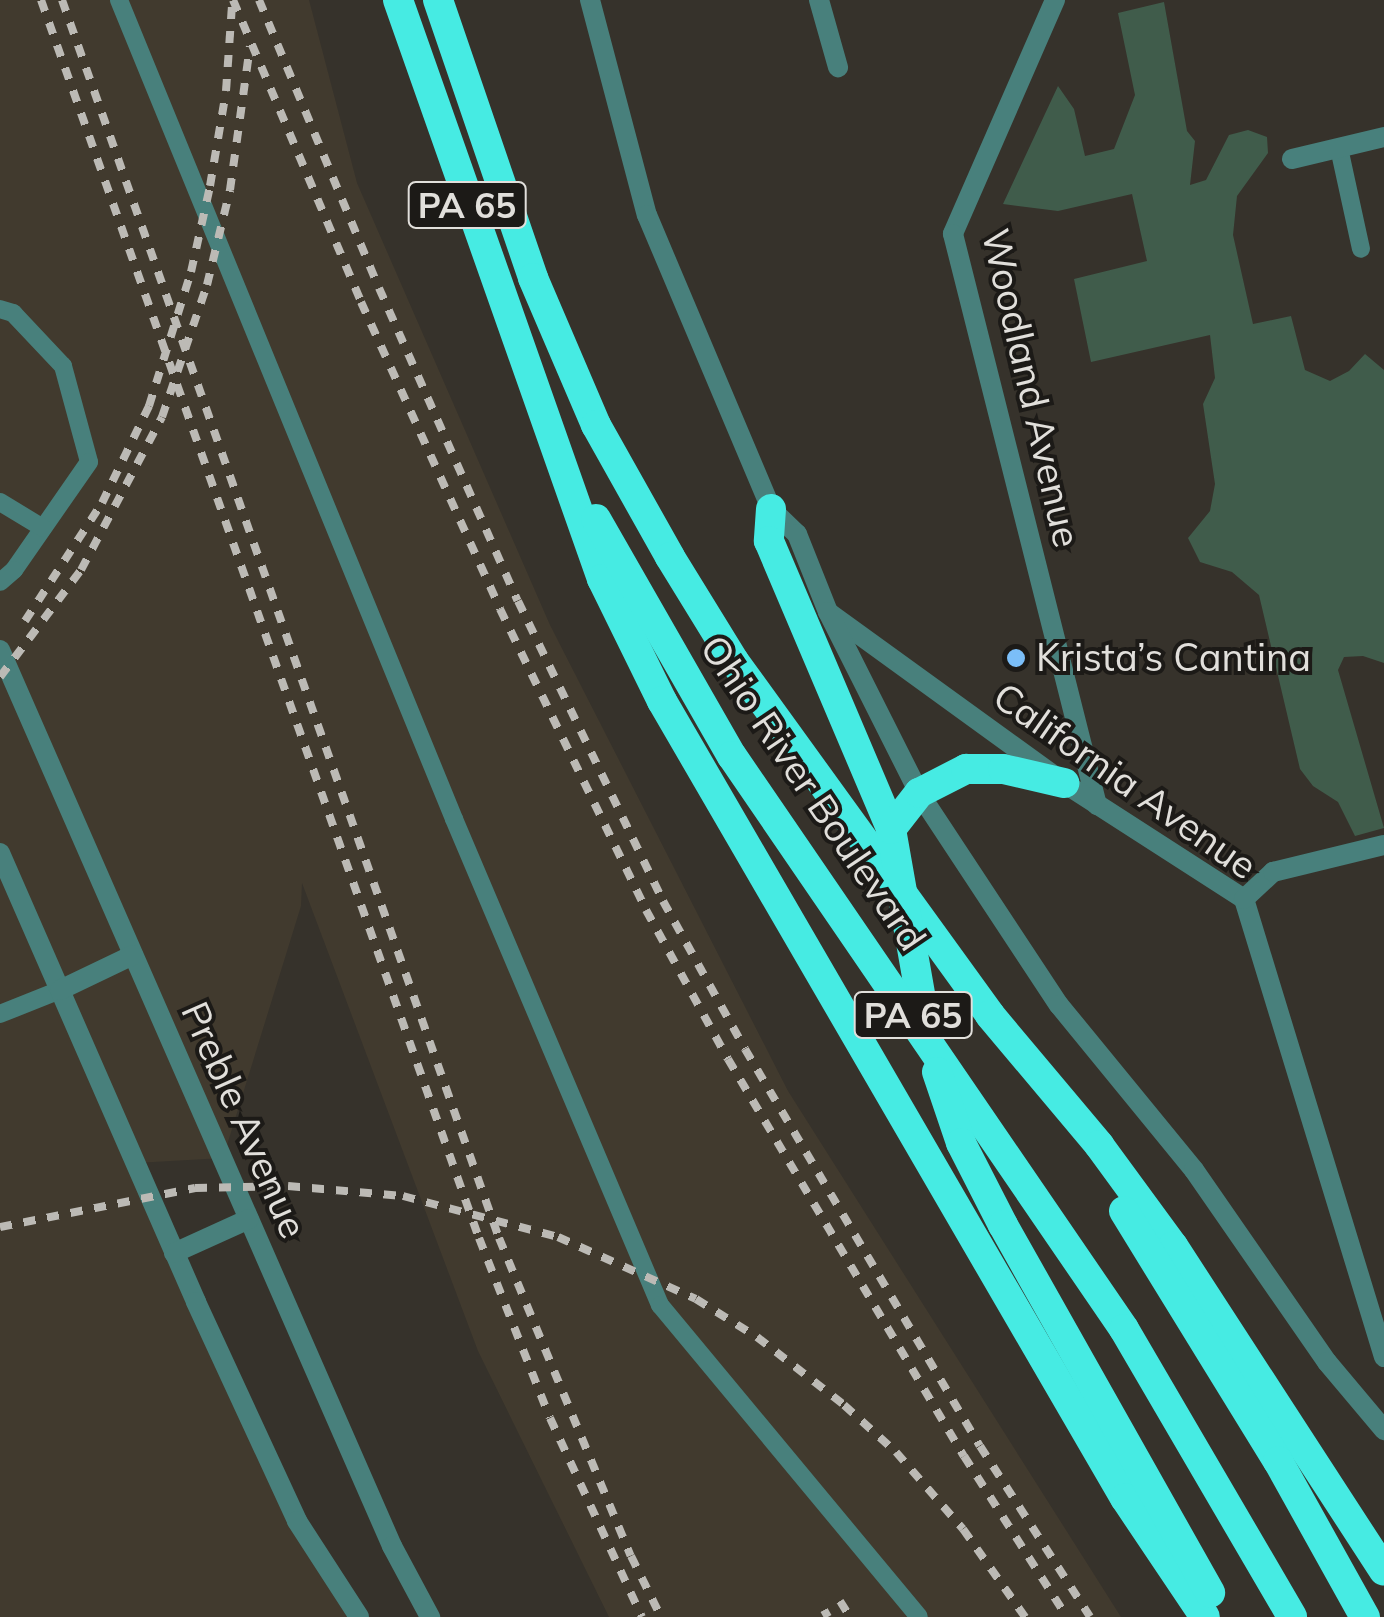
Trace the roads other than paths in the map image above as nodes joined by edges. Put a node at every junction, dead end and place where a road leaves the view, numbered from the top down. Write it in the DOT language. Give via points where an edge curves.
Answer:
graph roads {
  1 [pos="119,0"];
  2 [pos="398,0"];
  3 [pos="438,0"];
  4 [pos="590,0"];
  5 [pos="819,0"];
  6 [pos="1050,4"];
  7 [pos="838,68"];
  8 [pos="1384,137"];
  9 [pos="1339,148"];
  10 [pos="1292,159"];
  11 [pos="1361,249"];
  12 [pos="0,309"];
  13 [pos="543,408"];
  14 [pos="0,502"];
  15 [pos="770,509"];
  16 [pos="43,528"];
  17 [pos="0,582"];
  18 [pos="828,612"];
  19 [pos="0,650"];
  20 [pos="1064,783"];
  21 [pos="1097,806"];
  22 [pos="899,810"];
  23 [pos="1384,845"];
  24 [pos="0,853"];
  25 [pos="1244,900"];
  26 [pos="133,955"];
  27 [pos="60,990"];
  28 [pos="0,1014"];
  29 [pos="990,1015"];
  30 [pos="250,1218"];
  31 [pos="174,1252"];
  32 [pos="1384,1356"];
  33 [pos="1384,1430"];
  34 [pos="1384,1571"];
  35 [pos="359,1617"];
  36 [pos="430,1617"];
  37 [pos="919,1617"];
  38 [pos="1205,1617"];
  39 [pos="1224,1617"];
  40 [pos="1292,1617"];
  41 [pos="1365,1617"];
  1 -- 37 [label="lane" via="660,1304"];
  2 -- 13 [label="highway, PA 65"];
  3 -- 29 [label="highway, PA 65" via="533,278 596,425 734,660"];
  4 -- 15 [label="street" via="647,215"];
  5 -- 7 [label="street"];
  6 -- 21 [label="street, Woodland Avenue" via="953,234"];
  8 -- 9 [label="street"];
  9 -- 10 [label="street"];
  9 -- 11 [label="lane"];
  12 -- 16 [label="lane" via="13,313 63,366 89,462"];
  13 -- 38 [label="highway" via="602,579 662,702 1125,1498"];
  13 -- 40 [label="highway, Ohio River Boulevard / PA 65" via="592,511 732,756 1124,1329"];
  14 -- 16 [label="lane"];
  15 -- 18 [label="street" via="798,534"];
  15 -- 22 [label="highway" via="770,541"];
  16 -- 17 [label="lane"];
  18 -- 20 [label="street, California Avenue"];
  18 -- 22 [label="street"];
  19 -- 26 [label="street, Preble Avenue"];
  20 -- 21 [label="street, California Avenue"];
  20 -- 22 [label="highway" via="1004,769 966,769"];
  21 -- 25 [label="street, California Avenue"];
  22 -- 33 [label="street" via="1194,1170 1326,1362"];
  22 -- 39 [label="highway" via="914,974 961,1143"];
  23 -- 25 [label="street" via="1273,872"];
  24 -- 27 [label="street"];
  25 -- 32 [label="street, California Avenue"];
  26 -- 27 [label="street"];
  26 -- 30 [label="street, Preble Avenue"];
  27 -- 28 [label="lane"];
  27 -- 31 [label="street"];
  29 -- 34 [label="highway" via="1173,1246"];
  29 -- 41 [label="highway, PA 65" via="1185,1305"];
  30 -- 31 [label="street"];
  30 -- 36 [label="street, Preble Avenue" via="392,1546"];
  31 -- 35 [label="street" via="297,1521"];
}
